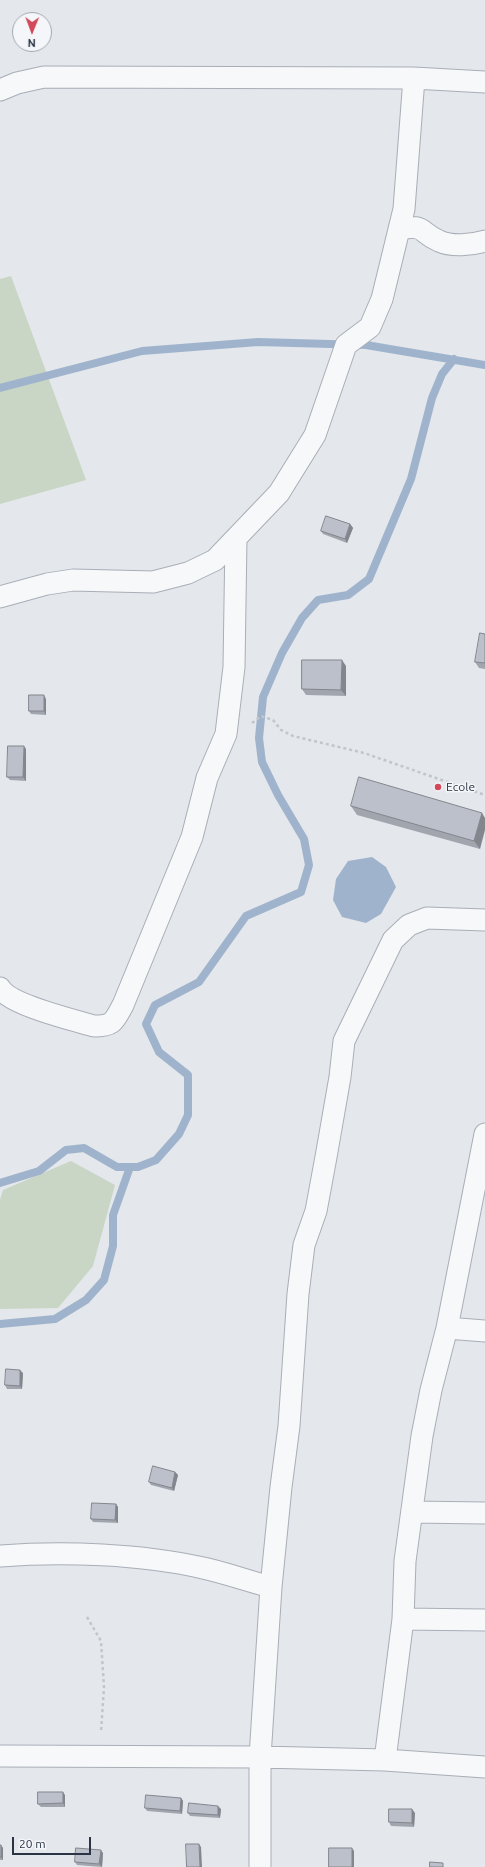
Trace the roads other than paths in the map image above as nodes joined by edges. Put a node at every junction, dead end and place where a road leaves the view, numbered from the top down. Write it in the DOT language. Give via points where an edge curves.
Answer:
graph roads {
  1 [pos="414,78"];
  2 [pos="485,82"];
  3 [pos="0,90"];
  4 [pos="399,229"];
  5 [pos="485,240"];
  6 [pos="236,538"];
  7 [pos="0,597"];
  8 [pos="485,920"];
  9 [pos="0,988"];
  10 [pos="485,1134"];
  11 [pos="447,1328"];
  12 [pos="485,1331"];
  13 [pos="412,1512"];
  14 [pos="485,1513"];
  15 [pos="0,1556"];
  16 [pos="271,1587"];
  17 [pos="403,1619"];
  18 [pos="485,1620"];
  19 [pos="0,1756"];
  20 [pos="260,1757"];
  21 [pos="385,1760"];
  22 [pos="485,1767"];
  23 [pos="260,1867"];
  1 -- 2 [label="street"];
  1 -- 3 [label="street" via="44,77 22,81"];
  1 -- 4 [label="street" via="409,165"];
  4 -- 5 [label="street" via="420,228 440,242 468,244"];
  4 -- 6 [label="street" via="382,298 370,327 346,344 315,435 279,493"];
  6 -- 7 [label="street" via="214,560 188,574 153,582 73,580"];
  6 -- 9 [label="street" via="234,667 226,734 207,778 192,838 123,1005 114,1022 105,1026 87,1024 29,1006"];
  8 -- 16 [label="street" via="427,918 409,925 393,940 344,1041 316,1211 304,1245 289,1426"];
  10 -- 11 [label="street"];
  11 -- 12 [label="street"];
  11 -- 13 [label="street" via="423,1428"];
  13 -- 14 [label="street"];
  13 -- 17 [label="street" via="405,1561"];
  15 -- 16 [label="street" via="34,1553 149,1559 203,1568"];
  16 -- 20 [label="street"];
  17 -- 18 [label="street"];
  17 -- 21 [label="street"];
  19 -- 20 [label="street"];
  20 -- 21 [label="street"];
  20 -- 23 [label="street"];
  21 -- 22 [label="street"];
}
